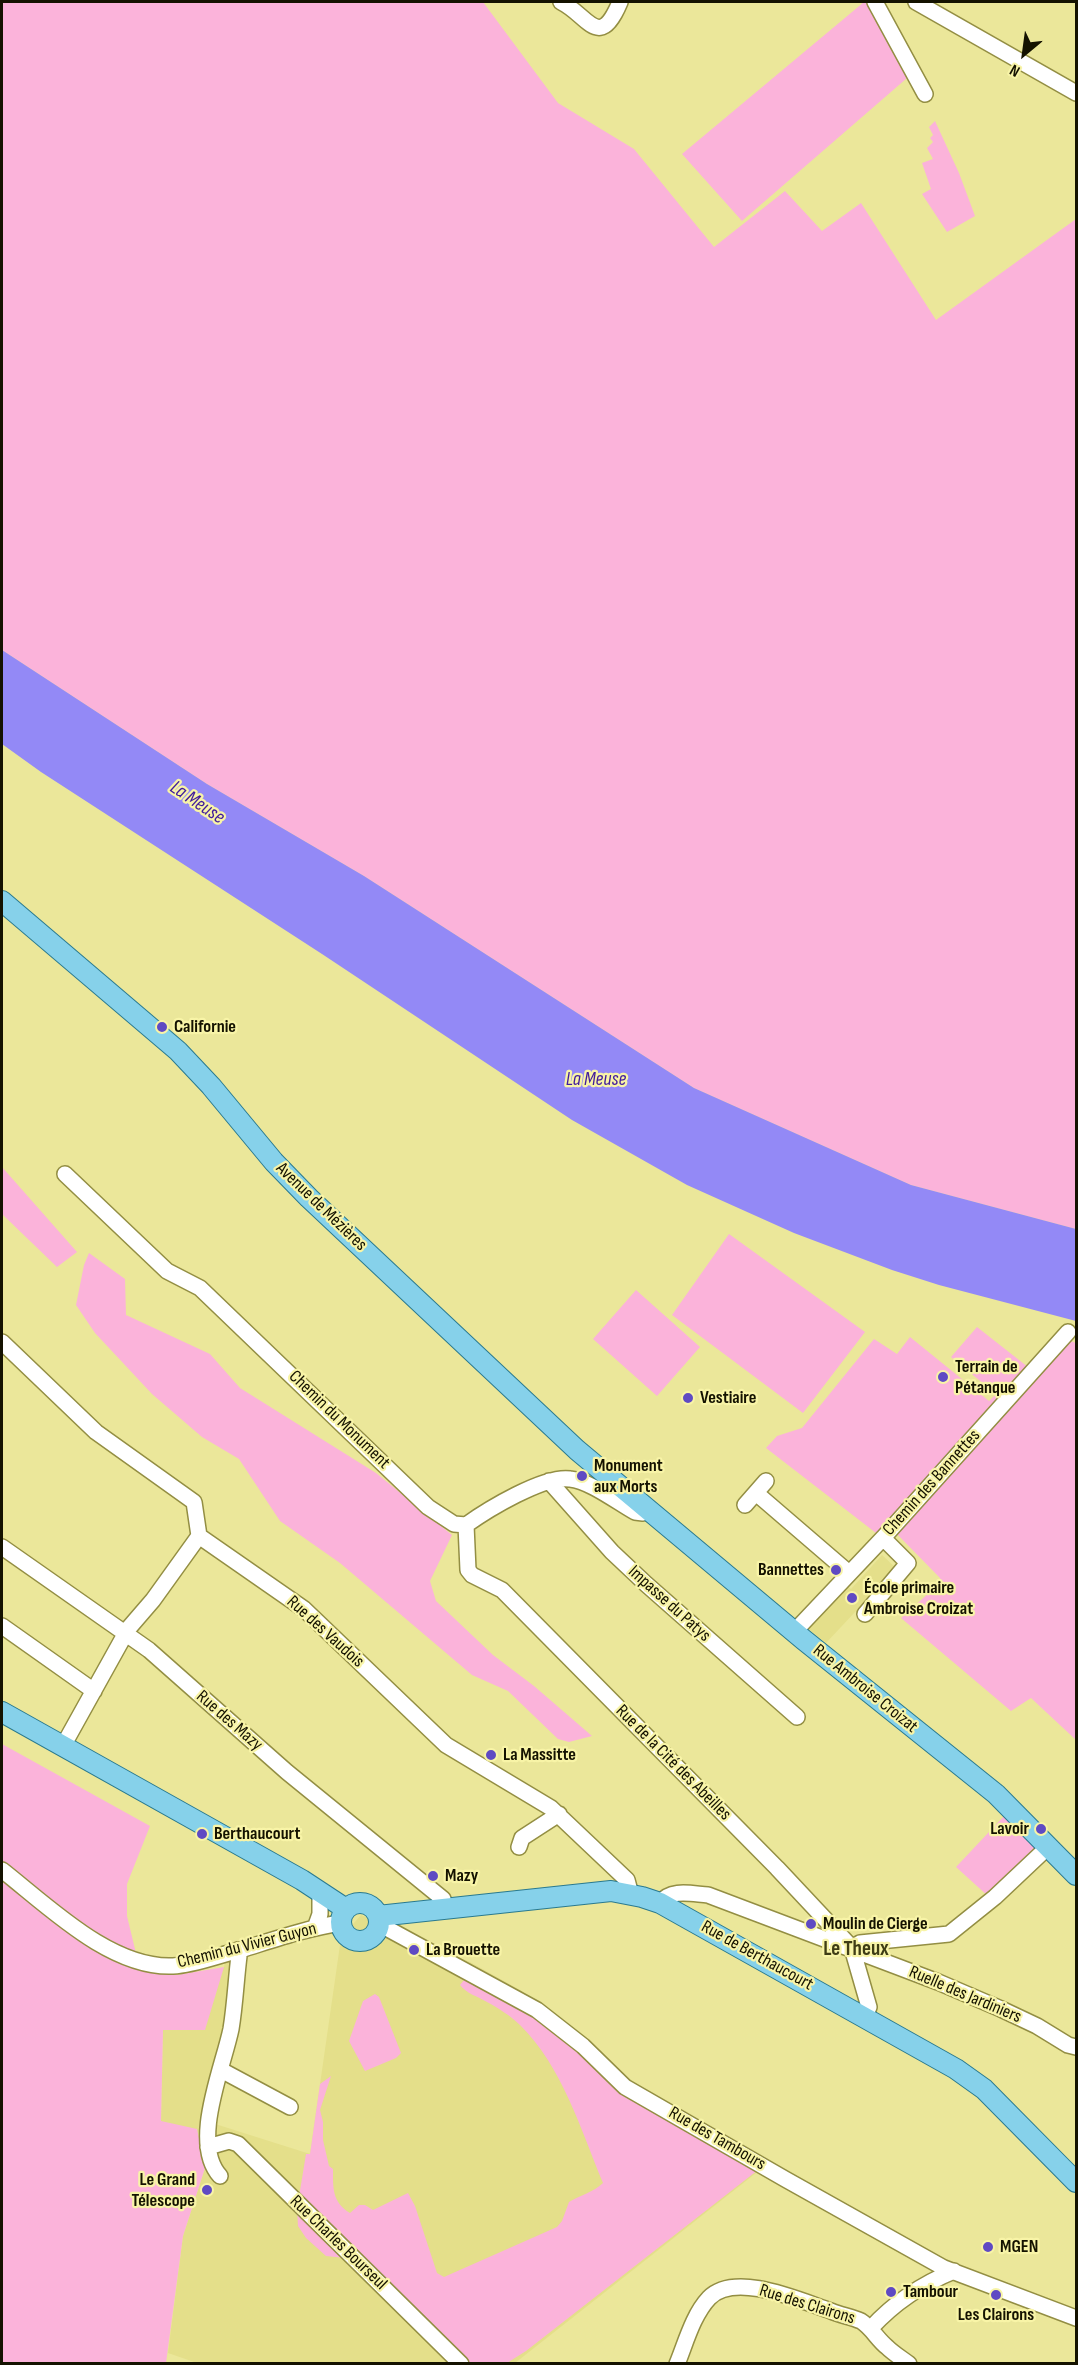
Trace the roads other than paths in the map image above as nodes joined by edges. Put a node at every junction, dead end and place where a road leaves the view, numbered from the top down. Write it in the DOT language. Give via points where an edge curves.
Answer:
graph roads {
  1 [pos="561,2"];
  2 [pos="620,2"];
  3 [pos="875,2"];
  4 [pos="916,2"];
  5 [pos="1077,93"];
  6 [pos="925,94"];
  7 [pos="2,901"];
  8 [pos="65,1174"];
  9 [pos="1068,1332"];
  10 [pos="2,1342"];
  11 [pos="549,1481"];
  12 [pos="745,1505"];
  13 [pos="647,1509"];
  14 [pos="466,1525"];
  15 [pos="199,1536"];
  16 [pos="883,1538"];
  17 [pos="2,1547"];
  18 [pos="849,1573"];
  19 [pos="866,1614"];
  20 [pos="2,1626"];
  21 [pos="795,1632"];
  22 [pos="126,1634"];
  23 [pos="94,1691"];
  24 [pos="2,1712"];
  25 [pos="797,1718"];
  26 [pos="63,1746"];
  27 [pos="559,1814"];
  28 [pos="519,1847"];
  29 [pos="1048,1848"];
  30 [pos="2,1870"];
  31 [pos="1077,1875"];
  32 [pos="320,1891"];
  33 [pos="631,1895"];
  34 [pos="660,1903"];
  35 [pos="445,1907"];
  36 [pos="344,1916"];
  37 [pos="378,1920"];
  38 [pos="315,1928"];
  39 [pos="852,1948"];
  40 [pos="238,1950"];
  41 [pos="865,2016"];
  42 [pos="1077,2046"];
  43 [pos="221,2070"];
  44 [pos="290,2107"];
  45 [pos="208,2147"];
  46 [pos="220,2176"];
  47 [pos="1077,2182"];
  48 [pos="930,2259"];
  49 [pos="954,2271"];
  50 [pos="923,2285"];
  51 [pos="1077,2318"];
  52 [pos="871,2328"];
  53 [pos="461,2364"];
  54 [pos="677,2364"];
  55 [pos="909,2364"];
  1 -- 2 [label="street" via="598,28 612,19"];
  3 -- 6 [label="street"];
  4 -- 5 [label="street"];
  7 -- 13 [label="main road, Avenue de Mézières" via="178,1051 309,1198 577,1450"];
  8 -- 14 [label="street, Chemin du Monument" via="167,1271 200,1288 429,1507 454,1524"];
  9 -- 16 [label="street, Chemin des Bannettes"];
  10 -- 15 [label="street" via="96,1432 194,1502"];
  11 -- 13 [label="street" via="570,1479 584,1483 635,1512"];
  11 -- 14 [label="street" via="484,1511"];
  11 -- 25 [label="street, Impasse du Patys" via="645,1584"];
  12 -- 18 [label="street" via="761,1487"];
  13 -- 21 [label="main road, Rue Ambroise Croizat"];
  14 -- 39 [label="street, Rue de la Cité des Abeilles" via="468,1570 472,1575 502,1590"];
  15 -- 22 [label="street"];
  15 -- 27 [label="street, Rue des Vaudois" via="304,1609 446,1745"];
  16 -- 18 [label="street, Chemin des Bannettes"];
  16 -- 19 [label="street" via="908,1563"];
  17 -- 22 [label="street, Rue des Mazy"];
  18 -- 21 [label="street, Chemin des Bannettes"];
  20 -- 23 [label="street"];
  21 -- 29 [label="main road, Rue Ambroise Croizat" via="981,1782"];
  22 -- 23 [label="street"];
  22 -- 35 [label="street, Rue des Mazy" via="427,1885 443,1899"];
  23 -- 26 [label="street"];
  24 -- 26 [label="main road"];
  26 -- 32 [label="main road"];
  27 -- 28 [label="street" via="522,1838"];
  27 -- 33 [label="street, Rue des Vaudois" via="627,1880"];
  29 -- 31 [label="main road, Rue Ambroise Croizat"];
  29 -- 39 [label="street" via="949,1934 860,1943"];
  30 -- 40 [label="street, Chemin du Vivier Guyon" via="85,1934 114,1953 147,1965 175,1966"];
  32 -- 36 [label="main road"];
  32 -- 38 [label="street" via="320,1914"];
  33 -- 34 [label="main road, Rue de Berthaucourt"];
  33 -- 35 [label="main road, Rue de Berthaucourt" via="611,1891"];
  34 -- 39 [label="street" via="678,1892 708,1895"];
  34 -- 41 [label="main road, Rue de Berthaucourt"];
  35 -- 37 [label="main road, Rue de Berthaucourt"];
  36 -- 37 [label="main road" via="357,1903 364,1903 370,1905"];
  36 -- 37 [label="main road" via="347,1935 358,1940 374,1934"];
  36 -- 38 [label="street, Chemin du Vivier Guyon"];
  37 -- 48 [label="street, Rue des Tambours" via="537,2010 583,2046 625,2087"];
  38 -- 40 [label="street, Chemin du Vivier Guyon"];
  39 -- 41 [label="street, Rue de la Cité des Abeilles" via="868,2007"];
  39 -- 42 [label="street, Ruelle des Jardiniers" via="1001,2008 1068,2045"];
  40 -- 43 [label="street" via="231,2028"];
  41 -- 47 [label="main road, Rue de Berthaucourt" via="984,2089"];
  43 -- 44 [label="street"];
  43 -- 45 [label="street" via="207,2126"];
  45 -- 46 [label="street" via="213,2168"];
  45 -- 53 [label="street, Rue Charles Bourseul" via="229,2141 238,2144"];
  48 -- 49 [label="street, Rue des Tambours"];
  48 -- 50 [label="street"];
  49 -- 50 [label="street, Rue des Clairons"];
  49 -- 51 [label="street, Rue des Tambours"];
  50 -- 52 [label="street, Rue des Clairons" via="888,2310"];
  52 -- 54 [label="street, Rue des Clairons" via="765,2290 721,2290 710,2297 696,2316"];
  52 -- 55 [label="street, Rue des Clairons" via="885,2346"];
}
